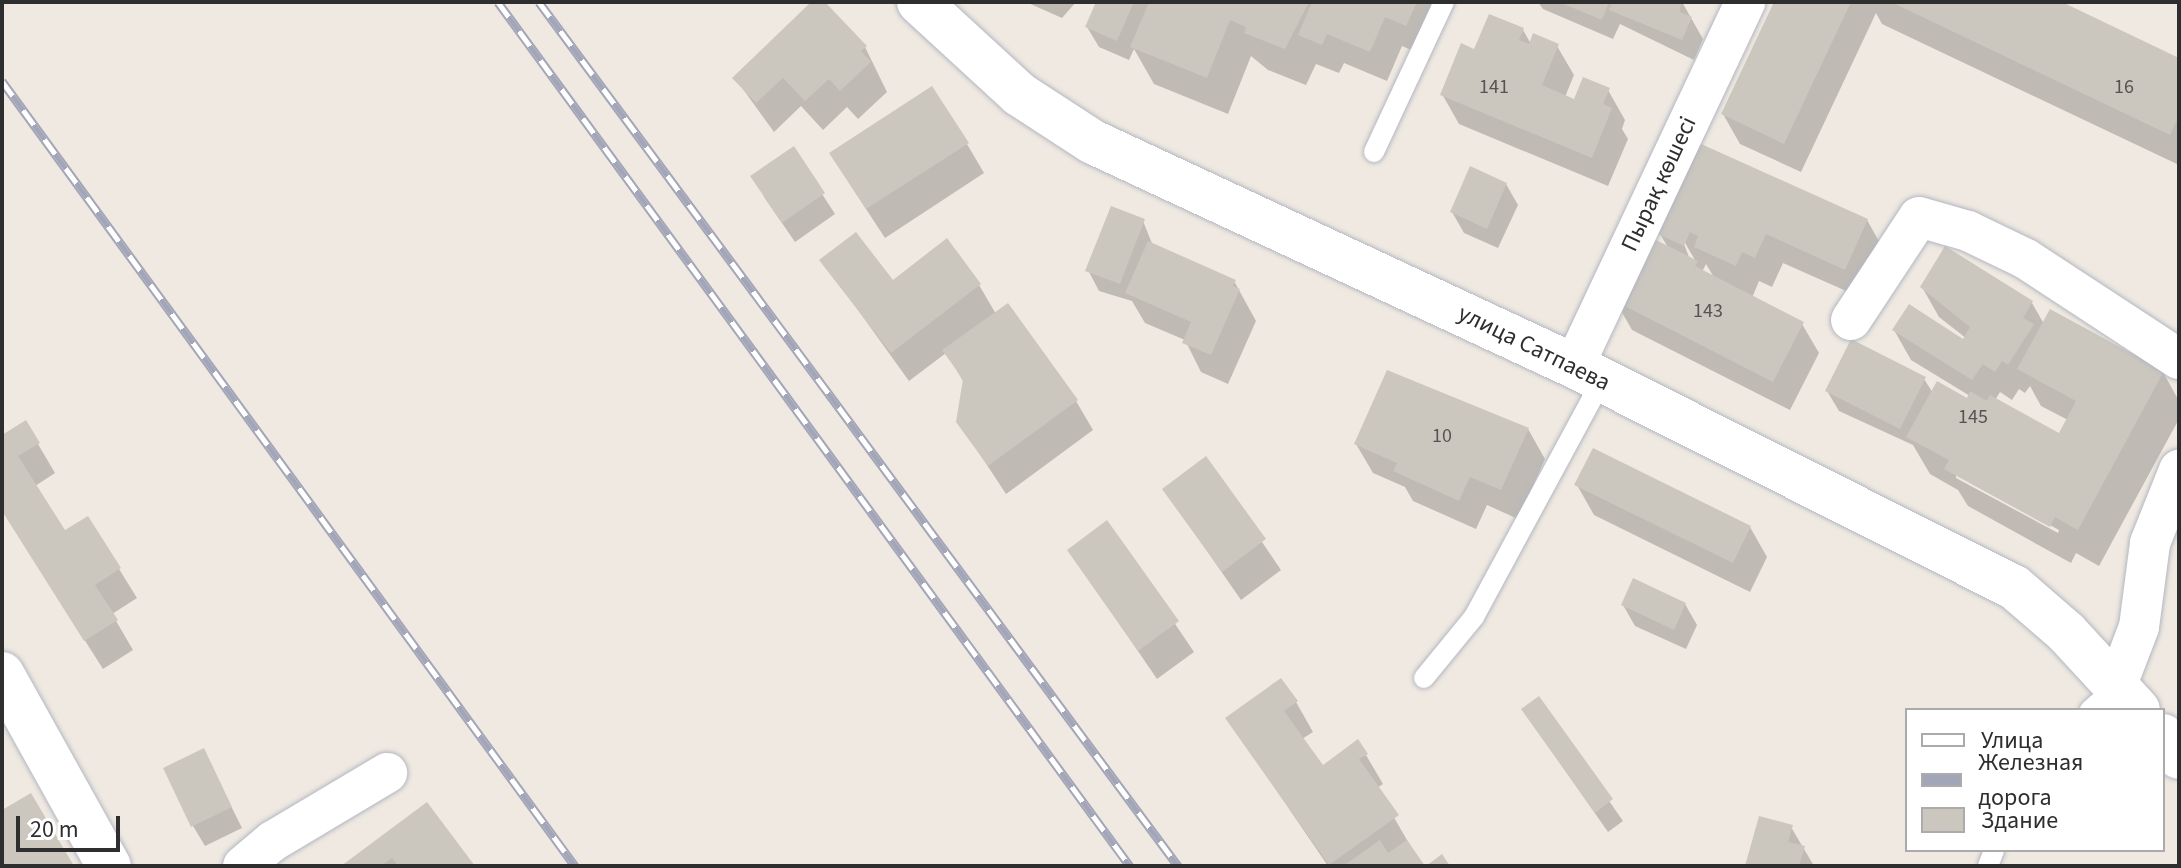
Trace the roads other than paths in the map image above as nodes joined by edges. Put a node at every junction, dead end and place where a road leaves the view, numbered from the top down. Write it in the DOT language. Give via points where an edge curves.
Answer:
graph roads {
  1 [pos="919,2"];
  2 [pos="1444,2"];
  3 [pos="1745,2"];
  4 [pos="1374,152"];
  5 [pos="1851,320"];
  6 [pos="2179,359"];
  7 [pos="1588,373"];
  8 [pos="2179,470"];
  9 [pos="2,674"];
  10 [pos="1424,678"];
  11 [pos="2114,702"];
  12 [pos="387,773"];
  13 [pos="109,866"];
  14 [pos="243,866"];
  1 -- 7 [label="street, улица Сатпаева" via="1019,94 1093,142"];
  2 -- 4 [label="lane"];
  3 -- 7 [label="street, Пырақ көшесі"];
  5 -- 6 [label="street" via="1919,217 1968,231 2026,259"];
  7 -- 10 [label="lane" via="1474,617"];
  7 -- 11 [label="street, улица Сатпаева" via="2014,587"];
  8 -- 11 [label="street" via="2150,543 2139,627"];
  9 -- 13 [label="street"];
  12 -- 14 [label="street" via="273,841"];
}
